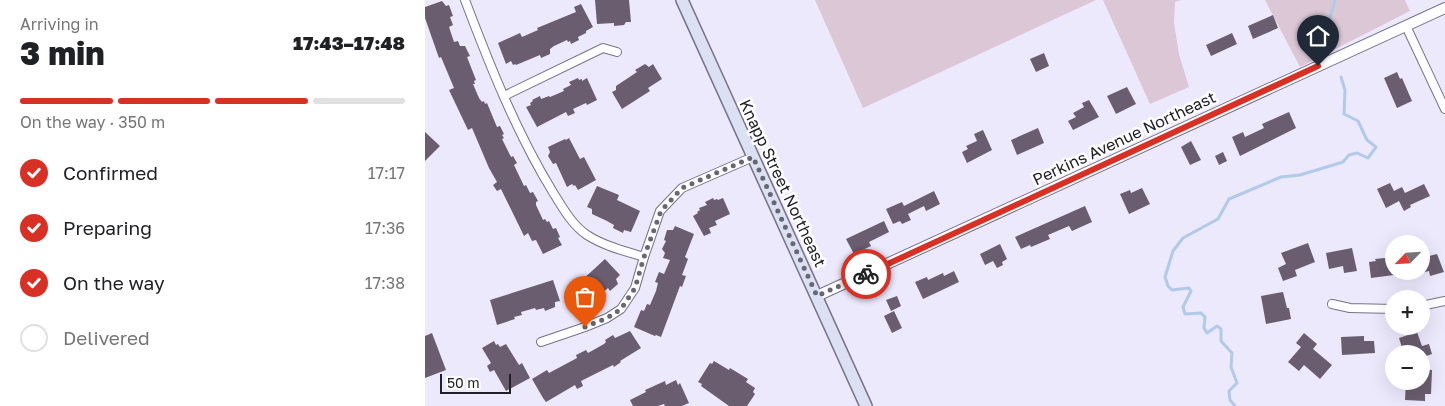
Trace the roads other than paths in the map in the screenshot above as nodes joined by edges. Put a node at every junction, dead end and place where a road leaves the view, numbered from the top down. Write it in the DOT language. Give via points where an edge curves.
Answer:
graph roads {
  1 [pos="465,0"];
  2 [pos="682,0"];
  3 [pos="1445,8"];
  4 [pos="1406,26"];
  5 [pos="617,52"];
  6 [pos="504,96"];
  7 [pos="1445,109"];
  8 [pos="753,157"];
  9 [pos="644,257"];
  10 [pos="817,296"];
  11 [pos="1445,303"];
  12 [pos="1332,304"];
  13 [pos="1430,305"];
  14 [pos="1385,309"];
  15 [pos="541,342"];
  16 [pos="867,406"];
  1 -- 6 [label="street"];
  2 -- 8 [label="main road, Knapp Street Northeast"];
  3 -- 4 [label="street, Perkins Avenue Northeast"];
  4 -- 7 [label="street"];
  4 -- 10 [label="street, Perkins Avenue Northeast"];
  5 -- 6 [label="street" via="603,48"];
  6 -- 9 [label="street" via="546,180 576,226 603,243"];
  8 -- 9 [label="street" via="682,188 661,211"];
  8 -- 10 [label="main road, Knapp Street Northeast"];
  9 -- 15 [label="street" via="635,288 621,309 593,324"];
  10 -- 16 [label="main road, Knapp Street Northeast"];
  11 -- 13 [label="street"];
  12 -- 14 [label="street"];
}
